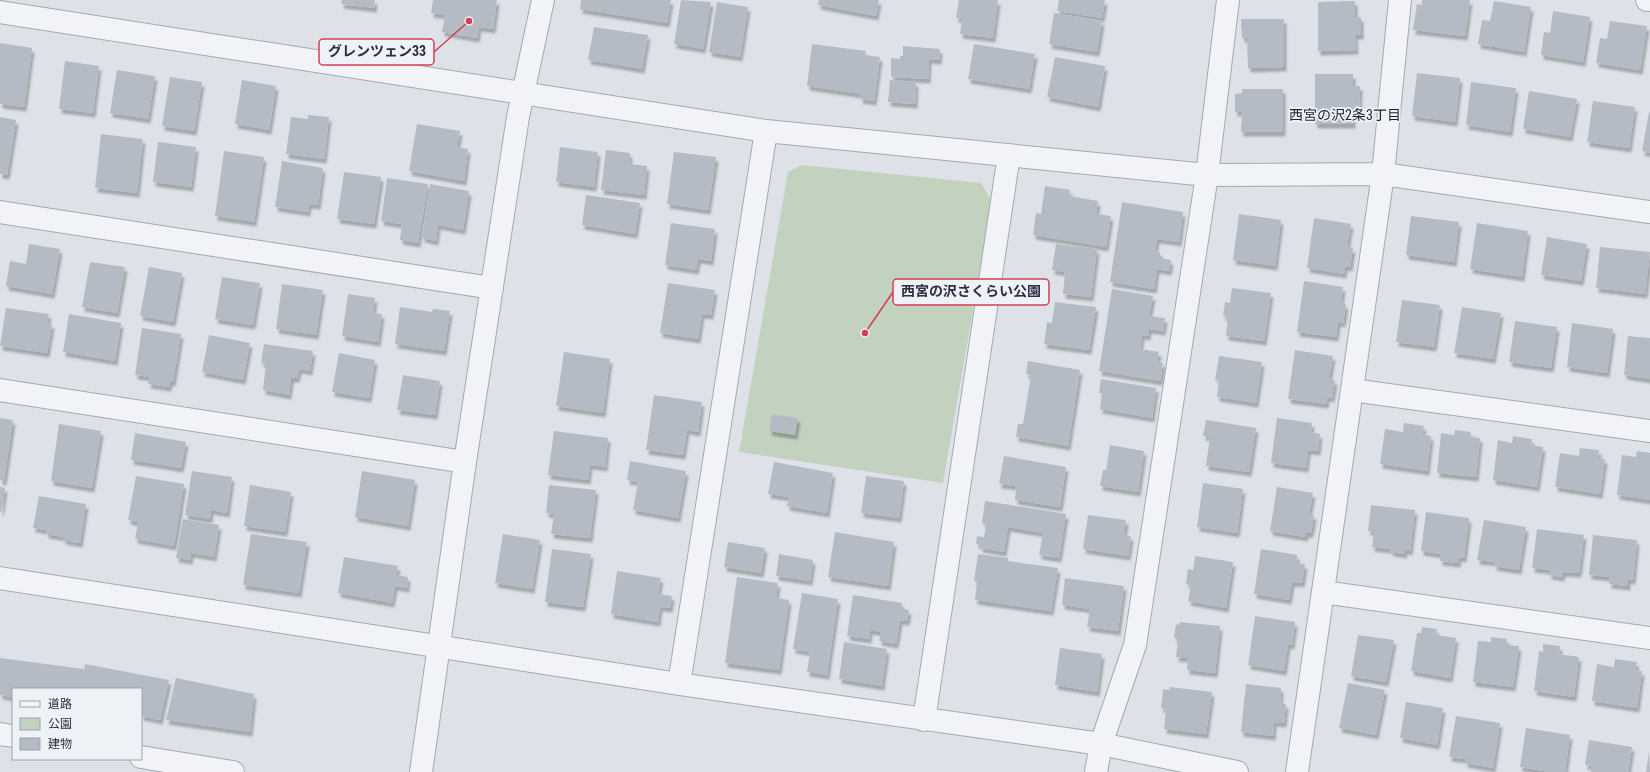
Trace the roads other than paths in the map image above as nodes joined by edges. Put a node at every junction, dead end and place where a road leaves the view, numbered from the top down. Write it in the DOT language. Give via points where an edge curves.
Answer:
graph roads {
  1 [pos="542,0"];
  2 [pos="1228,0"];
  3 [pos="1400,0"];
  4 [pos="0,12"];
  5 [pos="522,94"];
  6 [pos="766,131"];
  7 [pos="1009,155"];
  8 [pos="1383,174"];
  9 [pos="1207,175"];
  10 [pos="0,212"];
  11 [pos="1650,212"];
  12 [pos="492,288"];
  13 [pos="0,390"];
  14 [pos="1352,390"];
  15 [pos="1650,431"];
  16 [pos="465,462"];
  17 [pos="0,578"];
  18 [pos="1323,592"];
  19 [pos="1650,638"];
  20 [pos="440,647"];
  21 [pos="679,684"];
  22 [pos="924,720"];
  23 [pos="0,734"];
  24 [pos="12,736"];
  25 [pos="1101,744"];
  26 [pos="142,757"];
  27 [pos="233,772"];
  28 [pos="421,772"];
  29 [pos="1096,772"];
  30 [pos="1237,772"];
  31 [pos="1297,772"];
  1 -- 5 [label="street"];
  2 -- 9 [label="street"];
  3 -- 8 [label="street"];
  4 -- 5 [label="street"];
  5 -- 6 [label="street"];
  5 -- 12 [label="street"];
  6 -- 7 [label="street"];
  6 -- 21 [label="street"];
  7 -- 9 [label="street"];
  7 -- 22 [label="street"];
  8 -- 9 [label="street"];
  8 -- 11 [label="street"];
  8 -- 14 [label="street"];
  9 -- 25 [label="street" via="1135,645"];
  10 -- 12 [label="street"];
  12 -- 16 [label="street"];
  13 -- 16 [label="street"];
  14 -- 15 [label="street"];
  14 -- 18 [label="street"];
  16 -- 20 [label="street"];
  17 -- 20 [label="street"];
  18 -- 19 [label="street"];
  18 -- 31 [label="street"];
  20 -- 21 [label="street"];
  20 -- 28 [label="street"];
  21 -- 22 [label="street"];
  22 -- 25 [label="street"];
  23 -- 24 [label="street"];
  25 -- 29 [label="street"];
  25 -- 30 [label="street"];
  26 -- 27 [label="street"];
}
